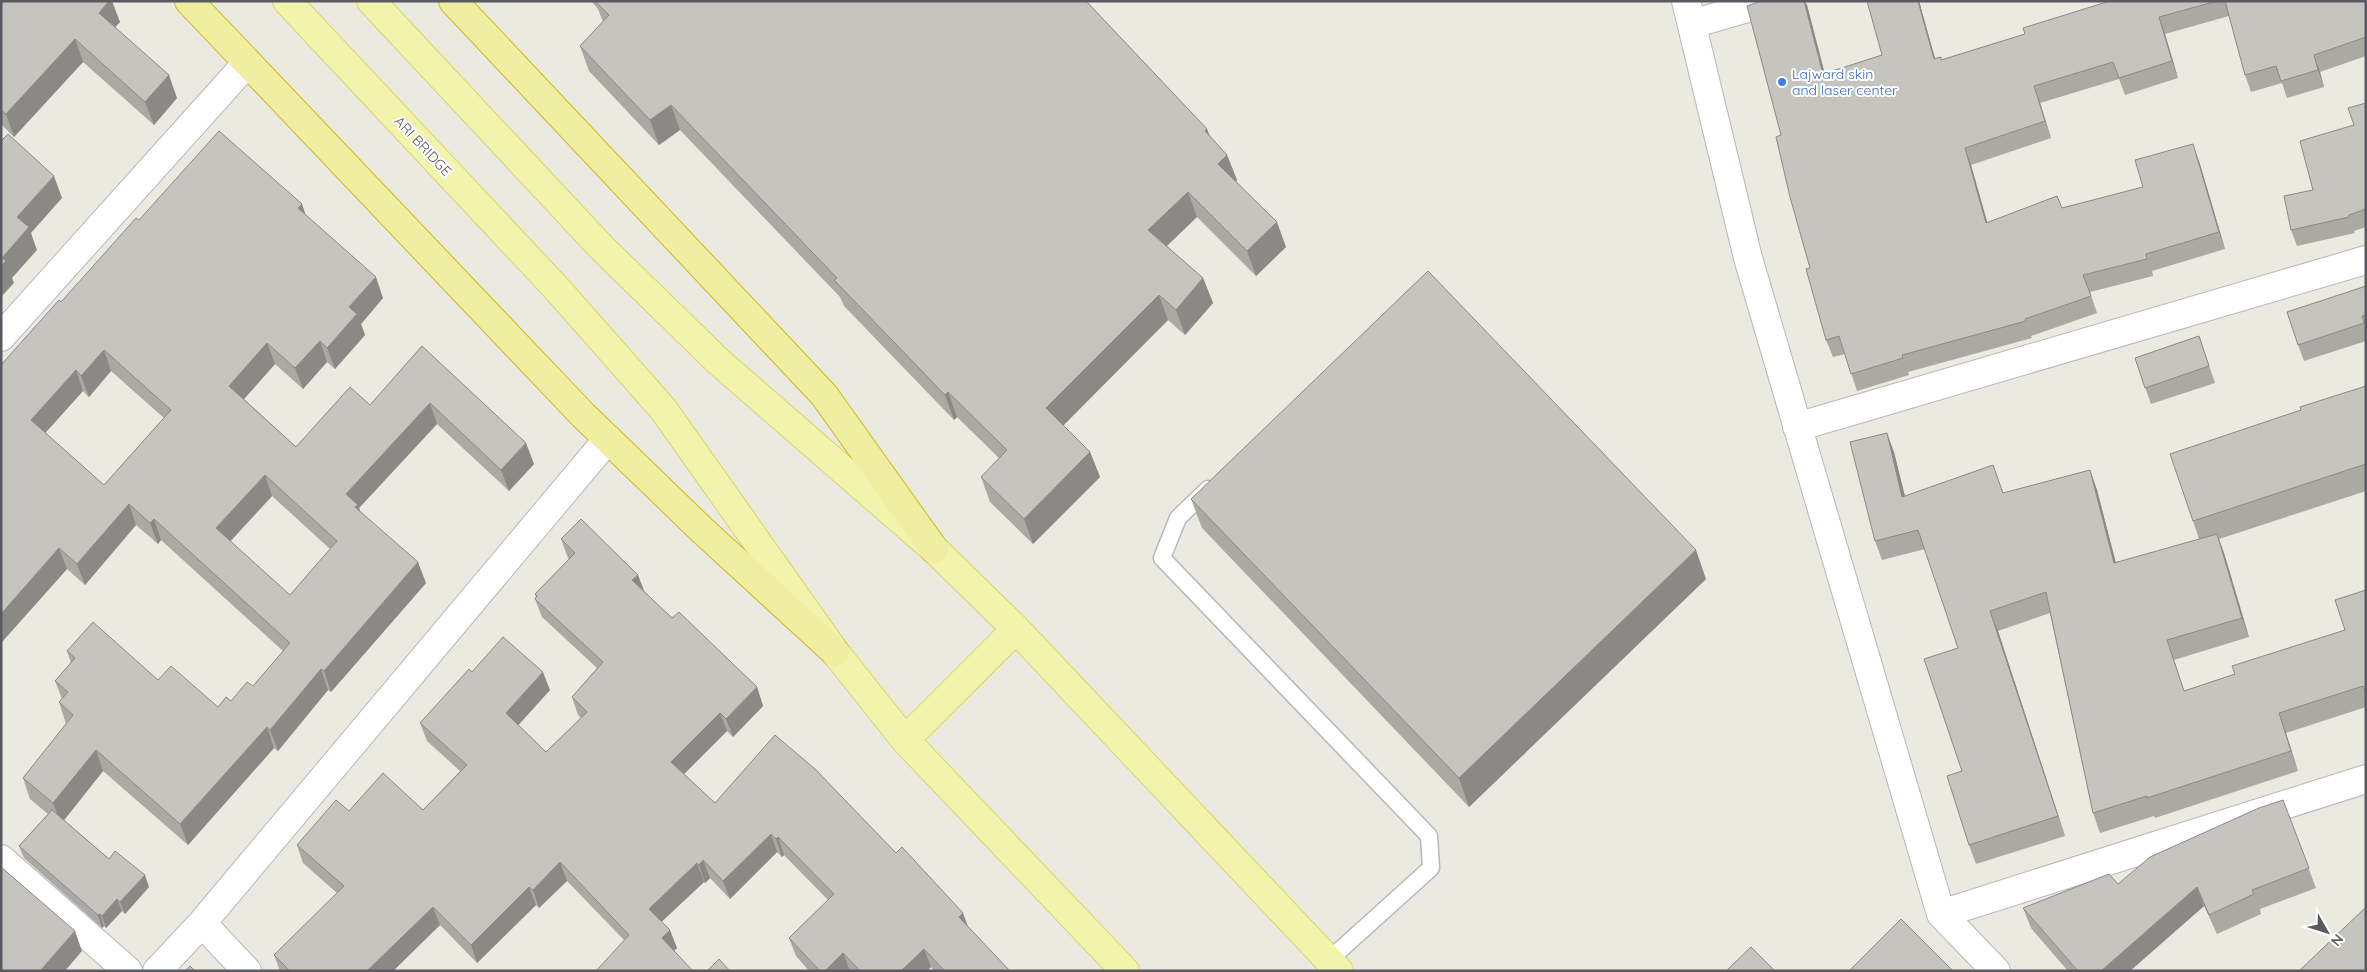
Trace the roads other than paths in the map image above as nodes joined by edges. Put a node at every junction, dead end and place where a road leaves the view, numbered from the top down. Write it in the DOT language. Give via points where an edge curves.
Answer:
graph roads {
  1 [pos="189,1"];
  2 [pos="287,1"];
  3 [pos="371,1"];
  4 [pos="453,1"];
  5 [pos="1771,1"];
  6 [pos="1689,13"];
  7 [pos="247,63"];
  8 [pos="2366,260"];
  9 [pos="1,337"];
  10 [pos="1797,428"];
  11 [pos="608,439"];
  12 [pos="1220,477"];
  13 [pos="934,549"];
  14 [pos="1016,629"];
  15 [pos="835,652"];
  16 [pos="905,740"];
  17 [pos="2366,779"];
  18 [pos="1,859"];
  19 [pos="1941,914"];
  20 [pos="202,923"];
  21 [pos="1334,966"];
  22 [pos="128,971"];
  23 [pos="157,971"];
  24 [pos="247,971"];
  25 [pos="1125,971"];
  26 [pos="1996,971"];
  1 -- 7 [label="highway"];
  2 -- 15 [label="main road, ARI BRIDGE" via="558,290 663,409"];
  3 -- 13 [label="main road" via="602,248 719,362"];
  4 -- 13 [label="highway" via="824,395"];
  5 -- 6 [label="street"];
  6 -- 10 [label="street" via="1748,258"];
  7 -- 9 [label="street"];
  7 -- 11 [label="highway"];
  8 -- 10 [label="street"];
  10 -- 19 [label="street"];
  11 -- 15 [label="highway"];
  11 -- 20 [label="street"];
  12 -- 21 [label="lane" via="1178,518 1162,558 1429,836 1431,868"];
  13 -- 14 [label="main road"];
  14 -- 16 [label="main road"];
  14 -- 21 [label="main road"];
  15 -- 16 [label="main road, ARI BRIDGE"];
  16 -- 25 [label="main road, ARI BRIDGE"];
  17 -- 19 [label="street"];
  18 -- 22 [label="street"];
  19 -- 26 [label="street"];
  20 -- 23 [label="street"];
  20 -- 24 [label="street"];
}
